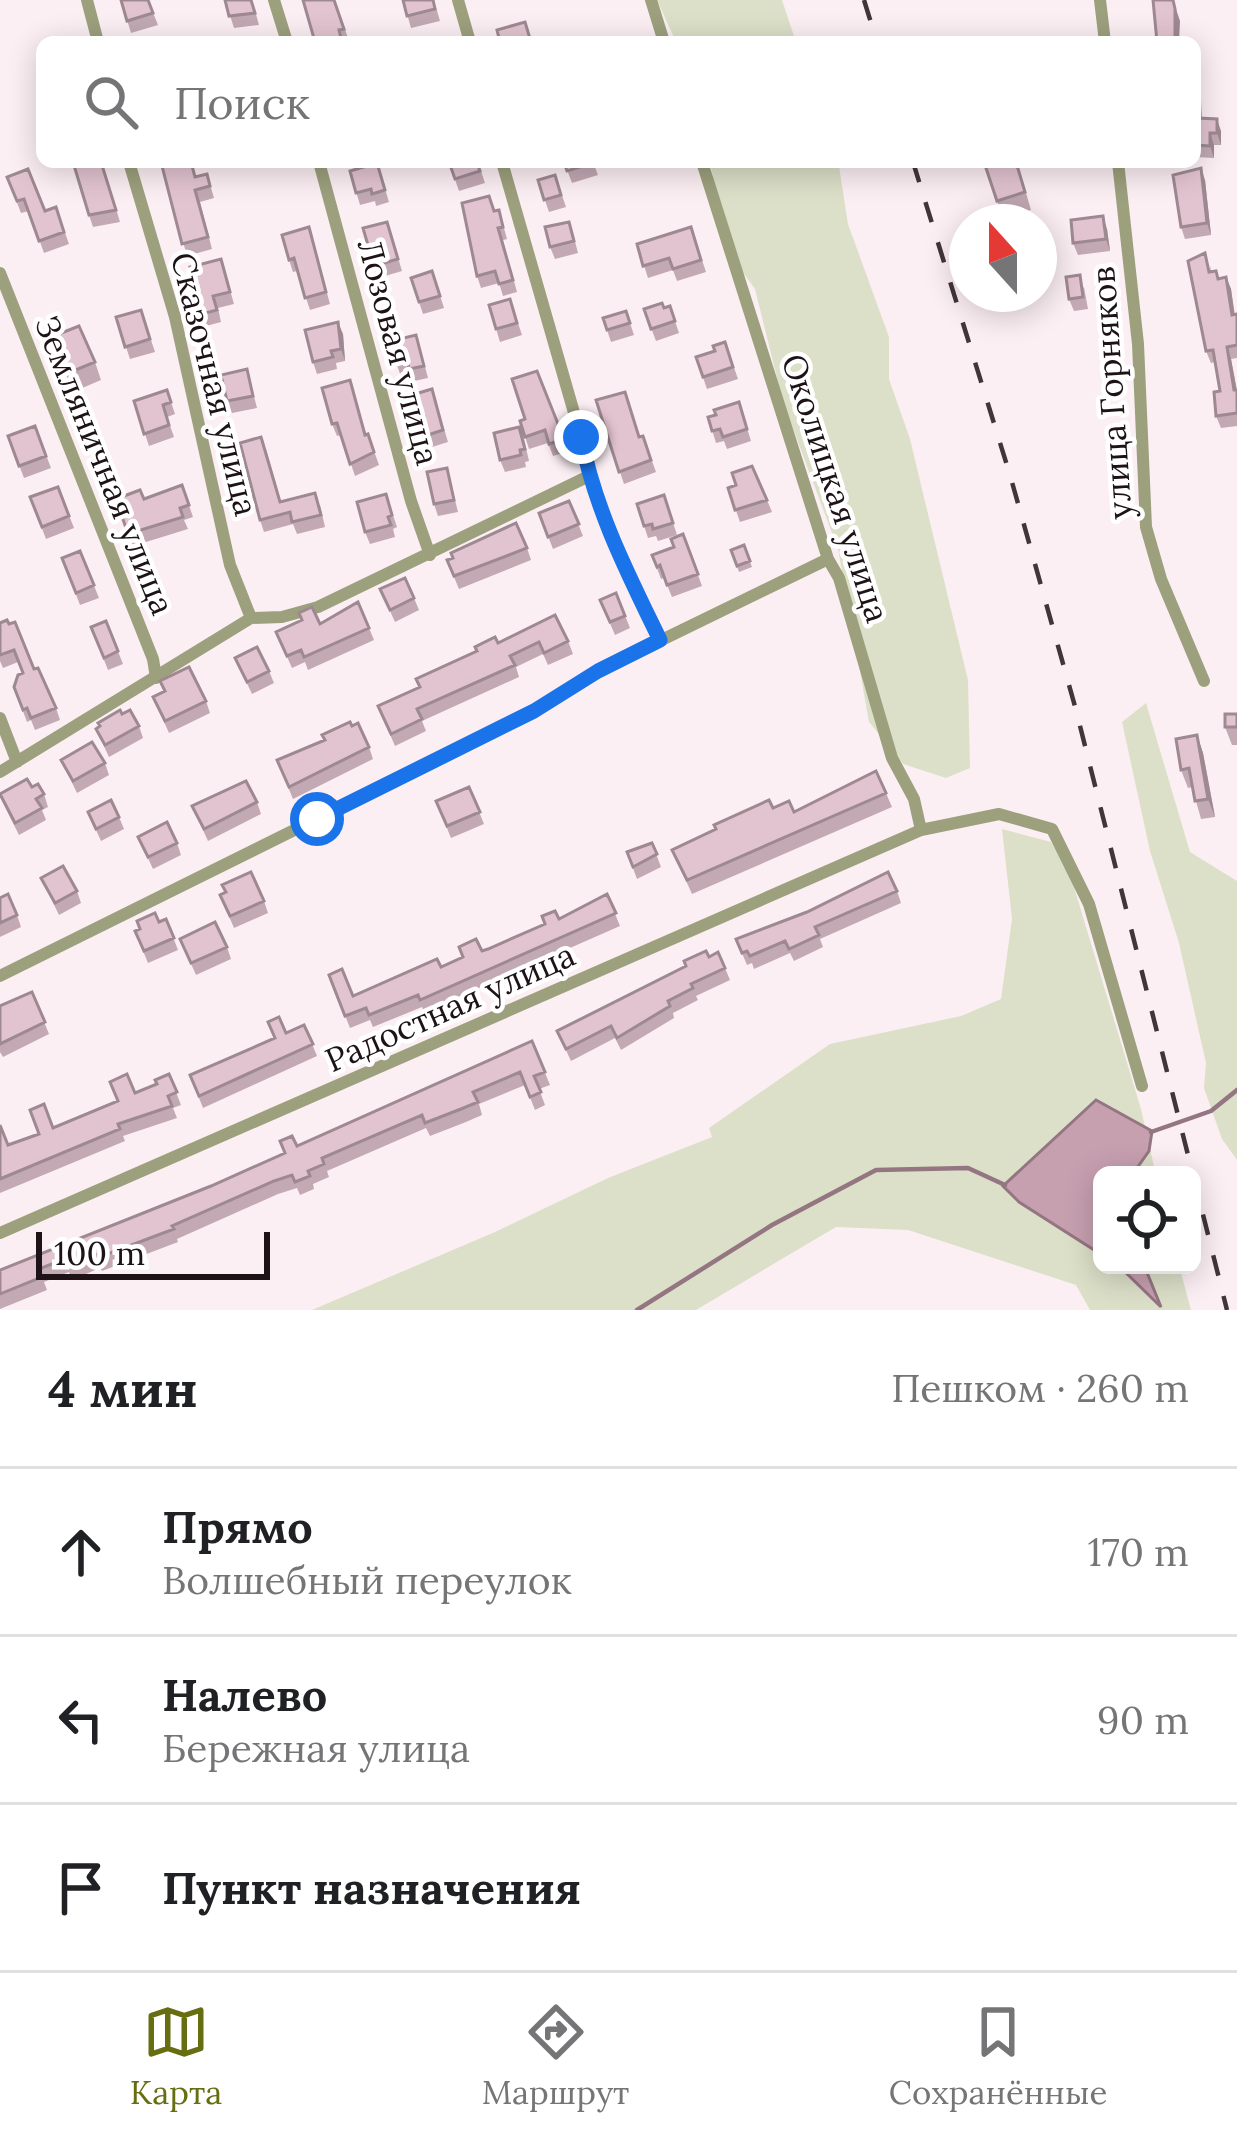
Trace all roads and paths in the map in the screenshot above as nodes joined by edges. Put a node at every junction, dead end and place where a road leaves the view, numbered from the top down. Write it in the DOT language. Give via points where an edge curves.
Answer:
graph roads {
  1 [pos="87,0"];
  2 [pos="274,0"];
  3 [pos="458,0"];
  4 [pos="651,0"];
  5 [pos="1100,0"];
  6 [pos="96,36"];
  7 [pos="285,36"];
  8 [pos="468,36"];
  9 [pos="662,36"];
  10 [pos="1104,36"];
  11 [pos="131,168"];
  12 [pos="321,168"];
  13 [pos="504,168"];
  14 [pos="704,168"];
  15 [pos="1119,168"];
  16 [pos="0,273"];
  17 [pos="589,476"];
  18 [pos="430,555"];
  19 [pos="828,559"];
  20 [pos="250,618"];
  21 [pos="660,640"];
  22 [pos="156,678"];
  23 [pos="1204,681"];
  24 [pos="0,718"];
  25 [pos="17,762"];
  26 [pos="0,772"];
  27 [pos="921,830"];
  28 [pos="0,976"];
  29 [pos="1142,1086"];
  30 [pos="0,1233"];
  1 -- 6 [label="street"];
  2 -- 7 [label="street"];
  3 -- 8 [label="street"];
  4 -- 9 [label="street"];
  5 -- 10 [label="street"];
  11 -- 20 [label="street, Сказочная улица"];
  12 -- 18 [label="street, Лозовая улица"];
  13 -- 17 [label="street"];
  14 -- 19 [label="street, Околицкая улица"];
  15 -- 23 [label="street, улица Горняков" via="1146,527"];
  16 -- 22 [label="street, Земляничная улица"];
  17 -- 18 [label="street"];
  17 -- 21 [label="street"];
  18 -- 20 [label="street" via="318,607"];
  19 -- 21 [label="street"];
  19 -- 27 [label="street, Околицкая улица"];
  20 -- 22 [label="street"];
  21 -- 28 [label="street" via="534,711"];
  22 -- 25 [label="street"];
  24 -- 25 [label="street"];
  25 -- 26 [label="street"];
  27 -- 29 [label="street, Радостная улица" via="999,814 1052,829 1089,904"];
  27 -- 30 [label="street, Радостная улица"];
}
